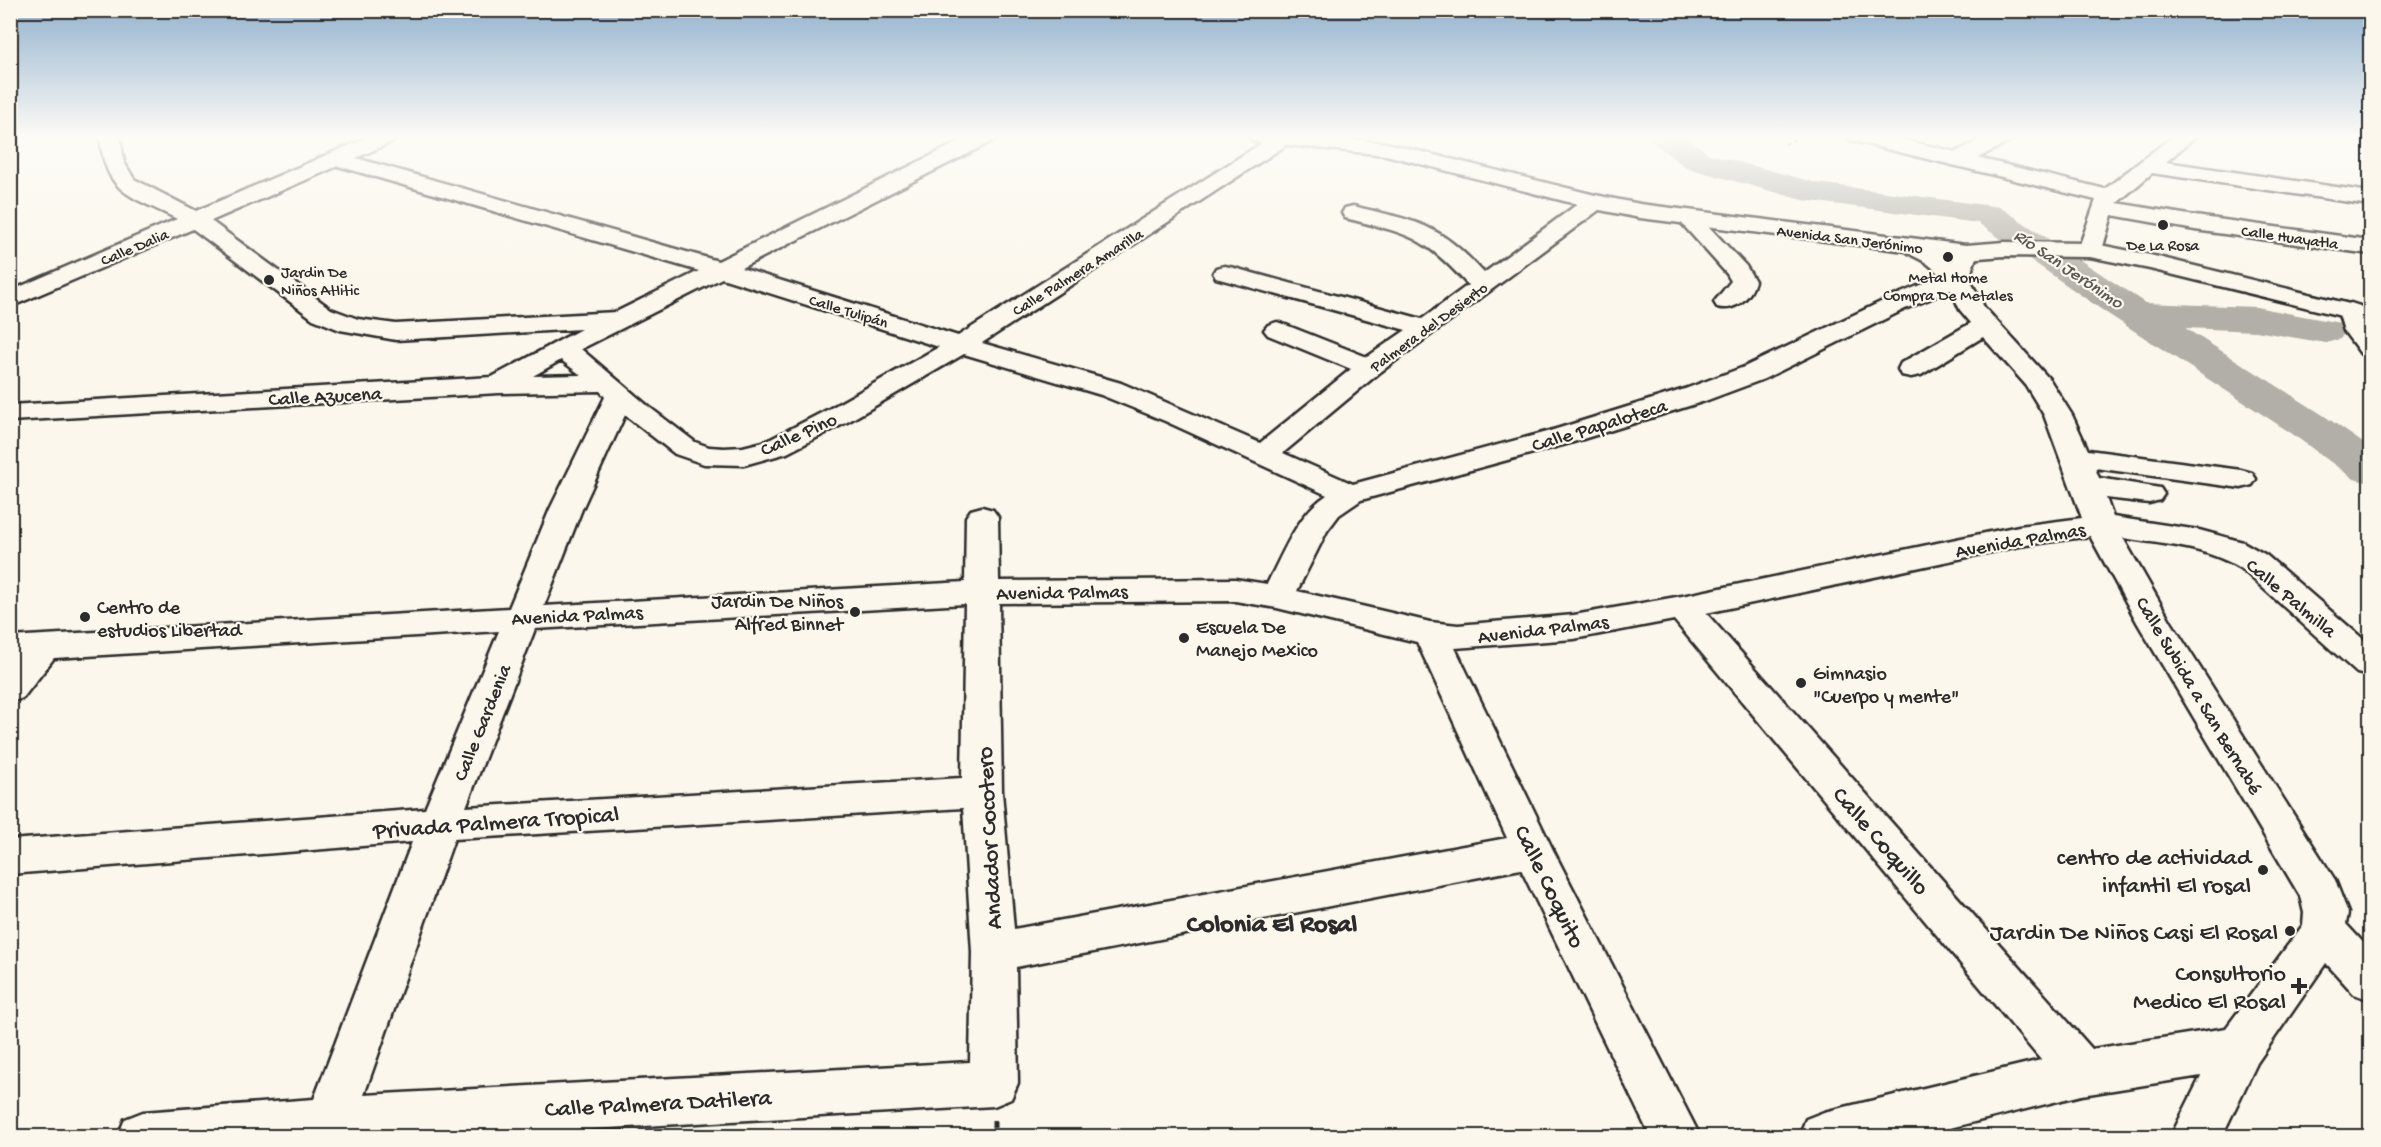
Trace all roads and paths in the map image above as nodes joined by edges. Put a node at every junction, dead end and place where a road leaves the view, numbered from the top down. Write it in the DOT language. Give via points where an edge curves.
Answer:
graph roads {
  1 [pos="137,190"];
  2 [pos="266,190"];
  3 [pos="443,190"];
  4 [pos="882,190"];
  5 [pos="1204,190"];
  6 [pos="1546,190"];
  7 [pos="2063,190"];
  8 [pos="2121,190"];
  9 [pos="2301,190"];
  10 [pos="2370,199"];
  11 [pos="1595,202"];
  12 [pos="2106,202"];
  13 [pos="1353,213"];
  14 [pos="1688,218"];
  15 [pos="195,220"];
  16 [pos="1911,246"];
  17 [pos="2370,247"];
  18 [pos="2079,249"];
  19 [pos="1966,252"];
  20 [pos="722,270"];
  21 [pos="1225,273"];
  22 [pos="1957,278"];
  23 [pos="1482,286"];
  24 [pos="10,300"];
  25 [pos="1726,302"];
  26 [pos="2361,313"];
  27 [pos="624,320"];
  28 [pos="1986,325"];
  29 [pos="1426,328"];
  30 [pos="1277,330"];
  31 [pos="961,345"];
  32 [pos="563,348"];
  33 [pos="2370,348"];
  34 [pos="1370,367"];
  35 [pos="1911,369"];
  36 [pos="499,385"];
  37 [pos="614,389"];
  38 [pos="10,413"];
  39 [pos="1264,454"];
  40 [pos="2076,457"];
  41 [pos="2241,479"];
  42 [pos="2087,486"];
  43 [pos="1350,494"];
  44 [pos="2149,494"];
  45 [pos="982,517"];
  46 [pos="2100,525"];
  47 [pos="982,592"];
  48 [pos="1277,597"];
  49 [pos="1682,607"];
  50 [pos="524,618"];
  51 [pos="1430,634"];
  52 [pos="27,648"];
  53 [pos="2370,664"];
  54 [pos="10,689"];
  55 [pos="982,792"];
  56 [pos="439,824"];
  57 [pos="1533,850"];
  58 [pos="10,857"];
  59 [pos="2324,930"];
  60 [pos="994,952"];
  61 [pos="2370,980"];
  62 [pos="2240,1048"];
  63 [pos="2082,1073"];
  64 [pos="994,1083"];
  65 [pos="330,1121"];
  66 [pos="143,1137"];
  67 [pos="1675,1137"];
  68 [pos="1824,1137"];
  69 [pos="2196,1137"];
  1 -- 15 [label="street, Calle Azucena"];
  2 -- 15 [label="street, Calle Dalia"];
  3 -- 20 [label="street, Calle Tulipán"];
  4 -- 20 [label="street, Calle Azucena"];
  5 -- 31 [label="street, Calle Palmera Amarilla"];
  6 -- 11 [label="street, Avenida San Jerónimo"];
  7 -- 12 [label="street, Calle Huayatla"];
  8 -- 12 [label="street"];
  9 -- 10 [label="street"];
  11 -- 14 [label="street, Avenida San Jerónimo"];
  11 -- 23 [label="street, Palmera del Desierto"];
  12 -- 17 [label="street, Calle Huayatla" via="2195,223"];
  12 -- 18 [label="street"];
  13 -- 23 [label="street" via="1423,232"];
  14 -- 16 [label="street, Avenida San Jerónimo"];
  14 -- 25 [label="street" via="1743,281"];
  15 -- 24 [label="street, Calle Dalia"];
  15 -- 27 [label="street, Calle Azucena" via="322,314 364,329 441,331"];
  16 -- 19 [label="street, Avenida San Jerónimo"];
  16 -- 22 [label="street" via="1935,258"];
  18 -- 19 [label="street, Avenida San Jerónimo"];
  18 -- 26 [label="street, Avenida San Jerónimo" via="2150,262"];
  19 -- 22 [label="street"];
  20 -- 27 [label="street, Calle Azucena"];
  20 -- 31 [label="street, Calle Tulipán"];
  21 -- 29 [label="street"];
  22 -- 28 [label="street, Calle Subida a San Bernabé" via="1973,310"];
  22 -- 43 [label="street, Calle Papaloteca" via="1754,373 1695,395 1560,437"];
  23 -- 29 [label="street, Palmera del Desierto"];
  26 -- 33 [label="street" via="2357,331"];
  27 -- 32 [label="street, Calle Azucena"];
  28 -- 35 [label="street"];
  28 -- 40 [label="street, Calle Subida a San Bernabé" via="2036,381 2058,415"];
  29 -- 34 [label="street, Palmera del Desierto"];
  30 -- 34 [label="street"];
  31 -- 37 [label="street, Calle Pino" via="777,447 744,456 704,455 685,448"];
  31 -- 39 [label="street, Calle Tulipán" via="1111,389"];
  32 -- 36 [label="street, Calle Azucena"];
  32 -- 37 [label="street"];
  34 -- 39 [label="street, Palmera del Desierto"];
  36 -- 37 [label="street"];
  36 -- 38 [label="street, Calle Azucena"];
  37 -- 50 [label="street, Calle Gardenia"];
  39 -- 43 [label="street, Calle Tulipán"];
  40 -- 41 [label="street"];
  40 -- 42 [label="street, Calle Subida a San Bernabé"];
  42 -- 44 [label="street"];
  42 -- 46 [label="street, Calle Subida a San Bernabé"];
  43 -- 48 [label="street, Calle Papaloteca" via="1328,508 1312,529"];
  45 -- 47 [label="street, Andador Cocotero"];
  46 -- 49 [label="street, Avenida Palmas" via="2019,536"];
  46 -- 53 [label="street, Calle Palmilla" via="2186,537 2232,549 2254,561"];
  46 -- 59 [label="street, Calle Subida a San Bernabé" via="2155,624 2320,892 2326,913"];
  47 -- 48 [label="street, Avenida Palmas" via="1235,590"];
  47 -- 50 [label="street, Avenida Palmas"];
  47 -- 55 [label="street, Andador Cocotero"];
  48 -- 51 [label="street, Avenida Palmas"];
  49 -- 51 [label="street, Avenida Palmas" via="1574,627 1458,637"];
  49 -- 63 [label="street, Calle Coquillo"];
  50 -- 52 [label="street, Avenida Palmas"];
  50 -- 56 [label="street, Calle Gardenia"];
  51 -- 57 [label="street, Calle Coquito"];
  52 -- 54 [label="street"];
  55 -- 56 [label="street, Privada Palmera Tropical"];
  55 -- 60 [label="street, Andador Cocotero"];
  56 -- 58 [label="street, Privada Palmera Tropical"];
  56 -- 65 [label="street, Calle Gardenia"];
  57 -- 60 [label="street"];
  57 -- 67 [label="street, Calle Coquito"];
  59 -- 61 [label="street"];
  59 -- 62 [label="street"];
  60 -- 64 [label="street, Andador Cocotero"];
  62 -- 63 [label="street"];
  62 -- 69 [label="street"];
  63 -- 68 [label="street"];
  64 -- 65 [label="street, Calle Palmera Datilera"];
  65 -- 66 [label="street, Calle Palmera Datilera"];
}
